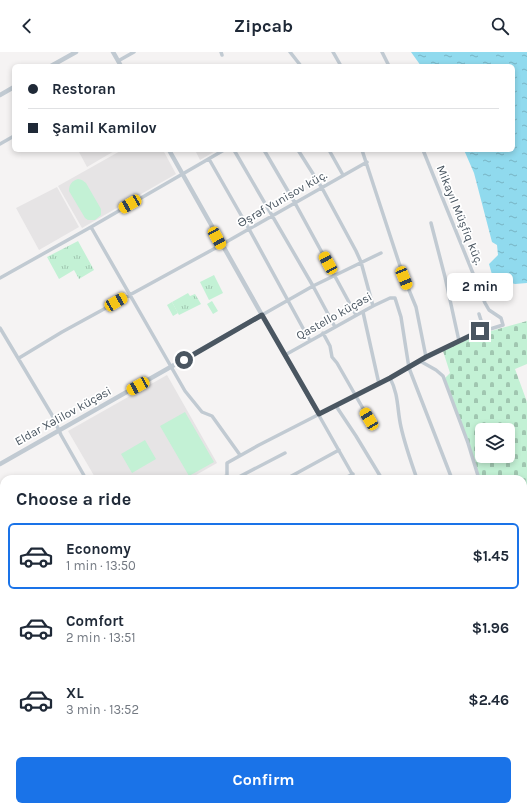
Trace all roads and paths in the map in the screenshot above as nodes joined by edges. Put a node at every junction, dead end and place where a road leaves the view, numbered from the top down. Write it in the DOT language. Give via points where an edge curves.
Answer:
graph roads {
  1 [pos="76,52"];
  2 [pos="113,52"];
  3 [pos="134,52"];
  4 [pos="290,52"];
  5 [pos="333,52"];
  6 [pos="382,52"];
  7 [pos="118,61"];
  8 [pos="55,64"];
  9 [pos="120,64"];
  10 [pos="300,64"];
  11 [pos="340,64"];
  12 [pos="388,64"];
  13 [pos="12,88"];
  14 [pos="0,95"];
  15 [pos="12,137"];
  16 [pos="0,144"];
  17 [pos="169,152"];
  18 [pos="221,152"];
  19 [pos="235,152"];
  20 [pos="265,152"];
  21 [pos="299,152"];
  22 [pos="329,152"];
  23 [pos="363,152"];
  24 [pos="424,152"];
  25 [pos="209,159"];
  26 [pos="366,162"];
  27 [pos="182,174"];
  28 [pos="343,175"];
  29 [pos="322,188"];
  30 [pos="295,203"];
  31 [pos="272,215"];
  32 [pos="431,223"];
  33 [pos="91,227"];
  34 [pos="249,229"];
  35 [pos="221,245"];
  36 [pos="381,253"];
  37 [pos="361,262"];
  38 [pos="335,275"];
  39 [pos="0,278"];
  40 [pos="313,286"];
  41 [pos="129,294"];
  42 [pos="288,299"];
  43 [pos="373,306"];
  44 [pos="363,312"];
  45 [pos="479,314"];
  46 [pos="262,315"];
  47 [pos="356,315"];
  48 [pos="335,327"];
  49 [pos="0,328"];
  50 [pos="484,330"];
  51 [pos="323,333"];
  52 [pos="310,341"];
  53 [pos="459,341"];
  54 [pos="285,355"];
  55 [pos="426,357"];
  56 [pos="19,358"];
  57 [pos="420,361"];
  58 [pos="171,367"];
  59 [pos="409,368"];
  60 [pos="390,378"];
  61 [pos="379,384"];
  62 [pos="355,396"];
  63 [pos="336,406"];
  64 [pos="319,414"];
  65 [pos="369,419"];
  66 [pos="59,430"];
  67 [pos="339,450"];
  68 [pos="286,453"];
  69 [pos="240,455"];
  70 [pos="0,464"];
  71 [pos="353,474"];
  72 [pos="84,475"];
  73 [pos="226,475"];
  74 [pos="242,475"];
  75 [pos="293,475"];
  76 [pos="380,475"];
  77 [pos="416,475"];
  78 [pos="450,475"];
  79 [pos="478,475"];
  1 -- 8 [label="street"];
  2 -- 7 [label="street"];
  3 -- 7 [label="street"];
  4 -- 10 [label="street"];
  5 -- 11 [label="street"];
  6 -- 12 [label="street"];
  7 -- 9 [label="street"];
  13 -- 14 [label="street"];
  15 -- 16 [label="street"];
  17 -- 27 [label="street"];
  18 -- 25 [label="street"];
  19 -- 31 [label="street"];
  20 -- 30 [label="street"];
  21 -- 29 [label="street"];
  22 -- 28 [label="street"];
  23 -- 26 [label="street"];
  24 -- 50 [label="street, Mikayıl Müşfiq küç." via="485,303 489,310 501,318 503,325"];
  25 -- 27 [label="street"];
  25 -- 34 [label="street"];
  26 -- 28 [label="street, Əşrəf Yunisov küç."];
  26 -- 55 [label="street" via="416,307"];
  27 -- 33 [label="street"];
  27 -- 35 [label="street"];
  28 -- 29 [label="street, Əşrəf Yunisov küç."];
  29 -- 30 [label="street, Əşrəf Yunisov küç."];
  29 -- 37 [label="street"];
  30 -- 31 [label="street, Əşrəf Yunisov küç."];
  30 -- 38 [label="street"];
  31 -- 34 [label="street, Əşrəf Yunisov küç."];
  31 -- 40 [label="street"];
  32 -- 53 [label="street"];
  33 -- 39 [label="street"];
  33 -- 41 [label="street"];
  34 -- 35 [label="street, Əşrəf Yunisov küç."];
  34 -- 42 [label="street"];
  35 -- 41 [label="street, Əşrəf Yunisov küç."];
  35 -- 46 [label="street"];
  36 -- 37 [label="street"];
  37 -- 38 [label="street"];
  37 -- 43 [label="street"];
  38 -- 40 [label="street"];
  38 -- 47 [label="street"];
  40 -- 42 [label="street"];
  40 -- 48 [label="street"];
  41 -- 56 [label="street, Əşrəf Yunisov küç."];
  41 -- 58 [label="street"];
  42 -- 46 [label="street"];
  42 -- 52 [label="street"];
  43 -- 44 [label="street, Qastello küçəsi"];
  43 -- 59 [label="street, Qastello küçəsi" via="393,297 401,317"];
  44 -- 47 [label="street, Qastello küçəsi"];
  44 -- 61 [label="street"];
  45 -- 50 [label="street"];
  46 -- 54 [label="street"];
  46 -- 58 [label="street, Eldar Xəlilov küçəsi"];
  47 -- 48 [label="street, Qastello küçəsi"];
  48 -- 51 [label="street, Qastello küçəsi"];
  49 -- 56 [label="street"];
  50 -- 53 [label="street"];
  51 -- 52 [label="street, Qastello küçəsi"];
  51 -- 62 [label="street" via="330,346 332,358"];
  52 -- 54 [label="street, Qastello küçəsi"];
  53 -- 55 [label="street"];
  54 -- 64 [label="street"];
  55 -- 57 [label="street"];
  56 -- 66 [label="street"];
  57 -- 59 [label="street"];
  57 -- 79 [label="street" via="443,376"];
  58 -- 66 [label="street, Eldar Xəlilov küçəsi"];
  58 -- 69 [label="street" via="185,392 202,412 212,416"];
  59 -- 60 [label="street"];
  59 -- 78 [label="street"];
  60 -- 61 [label="street"];
  60 -- 77 [label="street" via="398,396 401,426"];
  61 -- 62 [label="street"];
  62 -- 63 [label="street"];
  62 -- 65 [label="street"];
  63 -- 64 [label="street"];
  63 -- 76 [label="street"];
  64 -- 67 [label="street"];
  64 -- 69 [label="street"];
  66 -- 70 [label="street, Eldar Xəlilov küçəsi"];
  66 -- 72 [label="street"];
  67 -- 71 [label="street"];
  67 -- 75 [label="street"];
  68 -- 74 [label="street"];
  69 -- 73 [label="street" via="227,463"];
}
